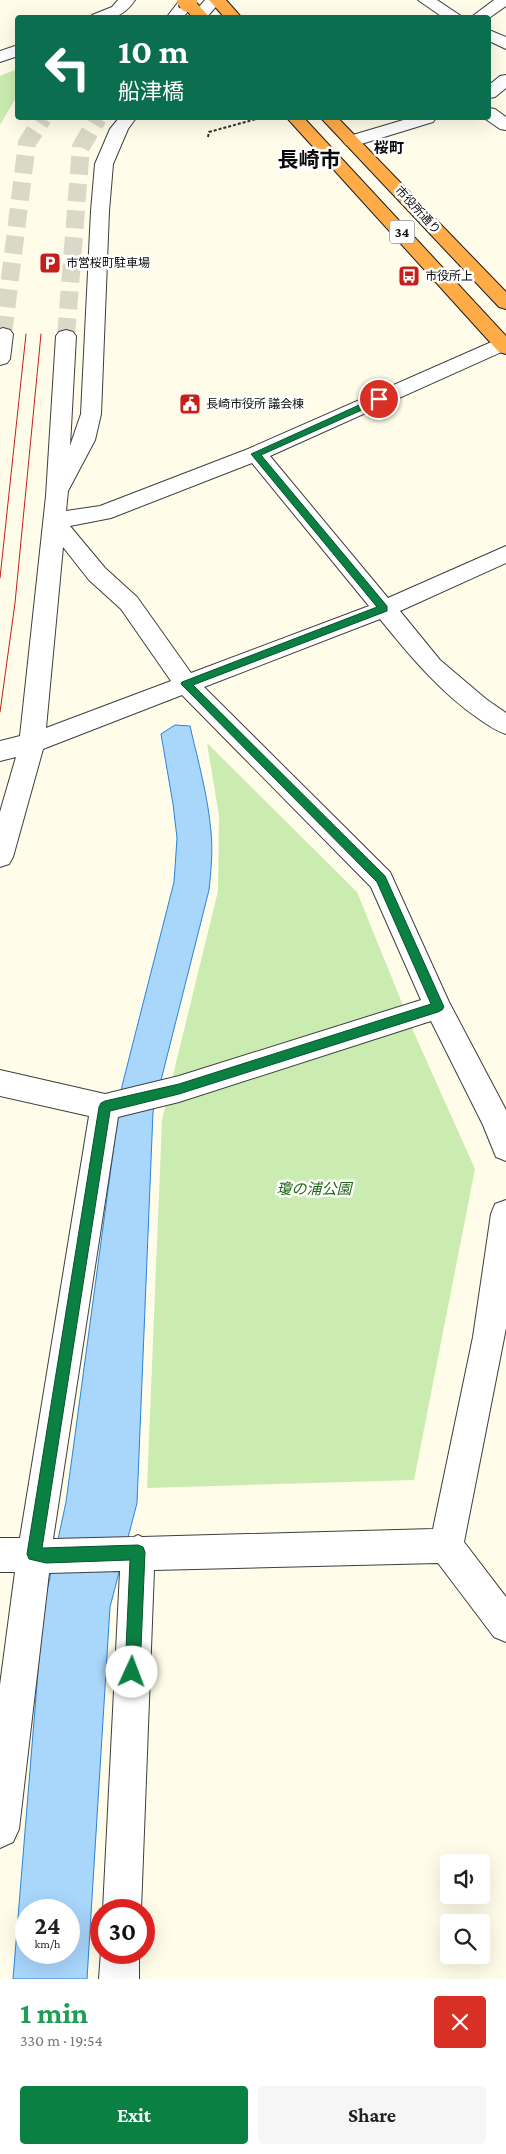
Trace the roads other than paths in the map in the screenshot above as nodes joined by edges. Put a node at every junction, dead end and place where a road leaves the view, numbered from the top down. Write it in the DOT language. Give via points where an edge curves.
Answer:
graph roads {
  1 [pos="127,0"];
  2 [pos="143,0"];
  3 [pos="216,0"];
  4 [pos="426,0"];
  5 [pos="505,0"];
  6 [pos="193,9"];
  7 [pos="106,15"];
  8 [pos="130,15"];
  9 [pos="180,15"];
  10 [pos="231,15"];
  11 [pos="451,15"];
  12 [pos="482,15"];
  13 [pos="491,37"];
  14 [pos="506,44"];
  15 [pos="15,51"];
  16 [pos="0,57"];
  17 [pos="506,80"];
  18 [pos="491,91"];
  19 [pos="491,114"];
  20 [pos="126,120"];
  21 [pos="298,120"];
  22 [pos="331,120"];
  23 [pos="420,120"];
  24 [pos="506,125"];
  25 [pos="352,140"];
  26 [pos="506,302"];
  27 [pos="3,334"];
  28 [pos="66,336"];
  29 [pos="504,346"];
  30 [pos="0,359"];
  31 [pos="256,454"];
  32 [pos="57,496"];
  33 [pos="54,521"];
  34 [pos="506,554"];
  35 [pos="384,608"];
  36 [pos="186,684"];
  37 [pos="506,725"];
  38 [pos="32,743"];
  39 [pos="0,751"];
  40 [pos="0,856"];
  41 [pos="438,1007"];
  42 [pos="0,1083"];
  43 [pos="105,1107"];
  44 [pos="503,1131"];
  45 [pos="506,1214"];
  46 [pos="446,1546"];
  47 [pos="135,1552"];
  48 [pos="0,1555"];
  49 [pos="40,1555"];
  50 [pos="506,1625"];
  51 [pos="0,1829"];
  52 [pos="122,1899"];
  53 [pos="120,1964"];
  54 [pos="119,1979"];
  1 -- 7 [label="street" via="118,10"];
  2 -- 8 [label="street"];
  3 -- 6 [label="street"];
  3 -- 10 [label="highway"];
  4 -- 11 [label="street"];
  5 -- 12 [label="street"];
  6 -- 9 [label="street"];
  13 -- 14 [label="street"];
  15 -- 16 [label="street"];
  17 -- 18 [label="street"];
  19 -- 24 [label="street"];
  20 -- 32 [label="street" via="104,164 91,414 84,440"];
  21 -- 29 [label="highway, 市役所通り / 34"];
  22 -- 25 [label="highway, 市役所通り / 34"];
  23 -- 25 [label="street"];
  25 -- 26 [label="highway, 市役所通り / 34"];
  27 -- 30 [label="street"];
  28 -- 32 [label="street"];
  29 -- 31 [label="street"];
  31 -- 33 [label="street" via="103,513"];
  31 -- 35 [label="street"];
  32 -- 33 [label="street"];
  33 -- 36 [label="street" via="97,574 129,603"];
  33 -- 38 [label="street"];
  34 -- 35 [label="street"];
  35 -- 36 [label="street"];
  35 -- 37 [label="street" via="432,666"];
  36 -- 38 [label="street"];
  36 -- 41 [label="street" via="381,880"];
  38 -- 39 [label="street"];
  38 -- 40 [label="street"];
  41 -- 43 [label="street" via="179,1089"];
  41 -- 44 [label="street"];
  42 -- 43 [label="street"];
  43 -- 49 [label="street"];
  45 -- 46 [label="street" via="489,1337"];
  46 -- 47 [label="street"];
  46 -- 50 [label="street"];
  47 -- 49 [label="street"];
  47 -- 52 [label="street"];
  48 -- 49 [label="street"];
  49 -- 51 [label="street"];
  53 -- 54 [label="street"];
}
